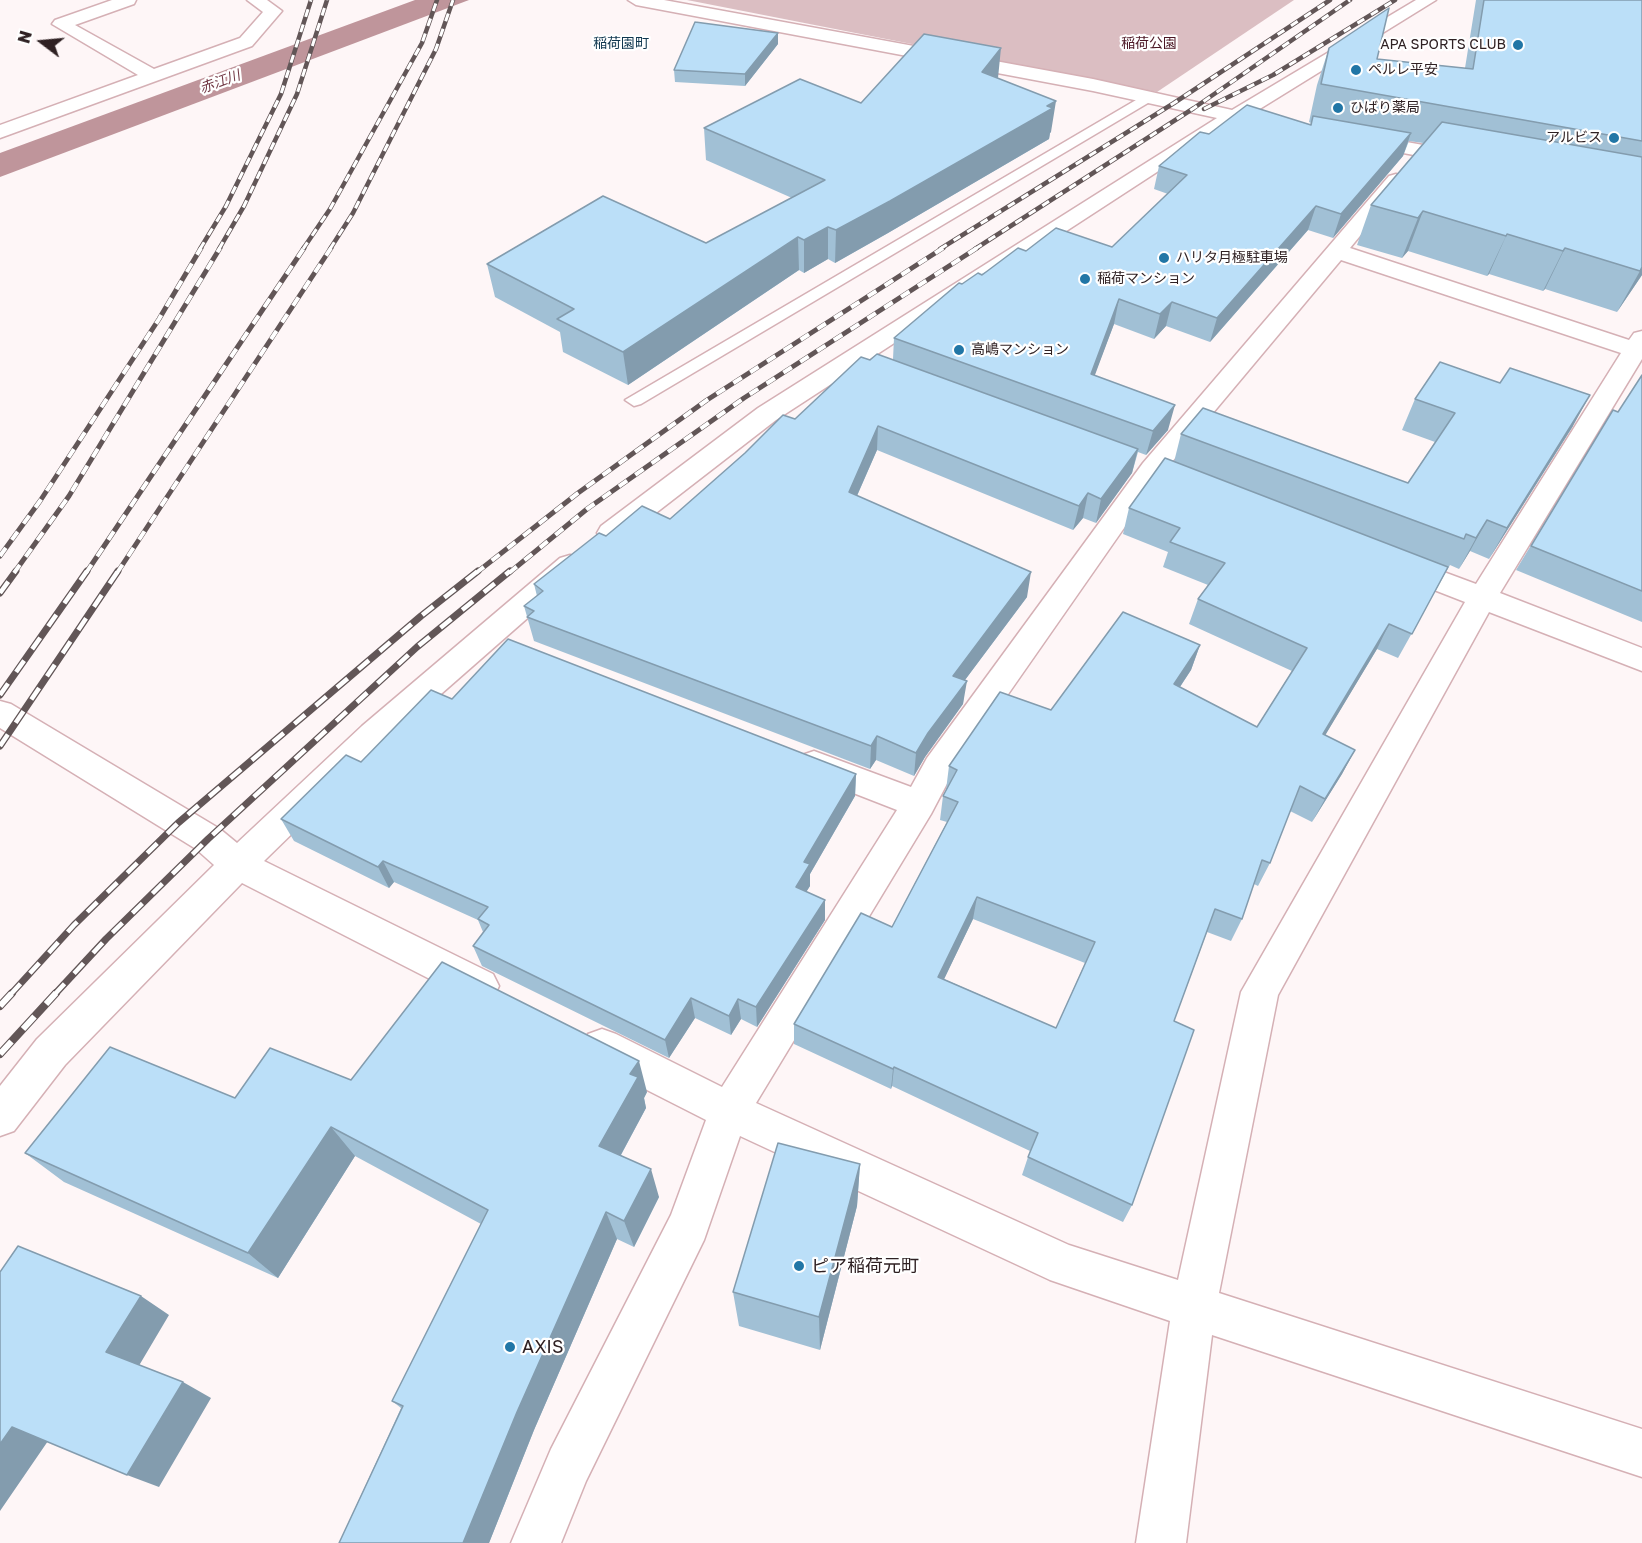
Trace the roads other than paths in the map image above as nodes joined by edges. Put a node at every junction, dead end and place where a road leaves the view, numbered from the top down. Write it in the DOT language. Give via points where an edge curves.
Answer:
graph roads {
  1 [pos="128,0"];
  2 [pos="255,0"];
  3 [pos="636,0"];
  4 [pos="1428,0"];
  5 [pos="153,76"];
  6 [pos="1148,97"];
  7 [pos="1233,117"];
  8 [pos="1257,121"];
  9 [pos="0,132"];
  10 [pos="1339,136"];
  11 [pos="1421,151"];
  12 [pos="1479,162"];
  13 [pos="1336,251"];
  14 [pos="1640,346"];
  15 [pos="634,400"];
  16 [pos="1372,555"];
  17 [pos="1482,598"];
  18 [pos="485,637"];
  19 [pos="518,650"];
  20 [pos="1642,660"];
  21 [pos="0,714"];
  22 [pos="786,753"];
  23 [pos="919,804"];
  24 [pos="238,864"];
  25 [pos="505,998"];
  26 [pos="569,1030"];
  27 [pos="729,1111"];
  28 [pos="0,1117"];
  29 [pos="1194,1307"];
  30 [pos="1642,1453"];
  31 [pos="536,1543"];
  32 [pos="1161,1543"];
  1 -- 5 [label="street" via="61,24"];
  2 -- 5 [label="street" via="273,10 246,42"];
  3 -- 6 [label="street"];
  4 -- 7 [label="street"];
  5 -- 9 [label="street"];
  6 -- 7 [label="street"];
  6 -- 15 [label="lane"];
  7 -- 8 [label="street"];
  7 -- 18 [label="street" via="1173,153 866,363 767,414 543,586"];
  10 -- 11 [label="street"];
  11 -- 12 [label="street"];
  11 -- 13 [label="street"];
  13 -- 14 [label="street"];
  13 -- 23 [label="street" via="1152,470 939,767"];
  14 -- 17 [label="street"];
  16 -- 17 [label="street"];
  17 -- 20 [label="street"];
  17 -- 29 [label="street" via="1260,993"];
  18 -- 19 [label="street"];
  18 -- 24 [label="street"];
  21 -- 24 [label="street" via="208,838"];
  22 -- 23 [label="street"];
  23 -- 27 [label="street"];
  24 -- 25 [label="street"];
  24 -- 28 [label="street" via="51,1052"];
  26 -- 27 [label="street"];
  27 -- 29 [label="street" via="1065,1265"];
  27 -- 31 [label="street" via="689,1225 567,1466"];
  29 -- 30 [label="street"];
  29 -- 32 [label="street"];
}
